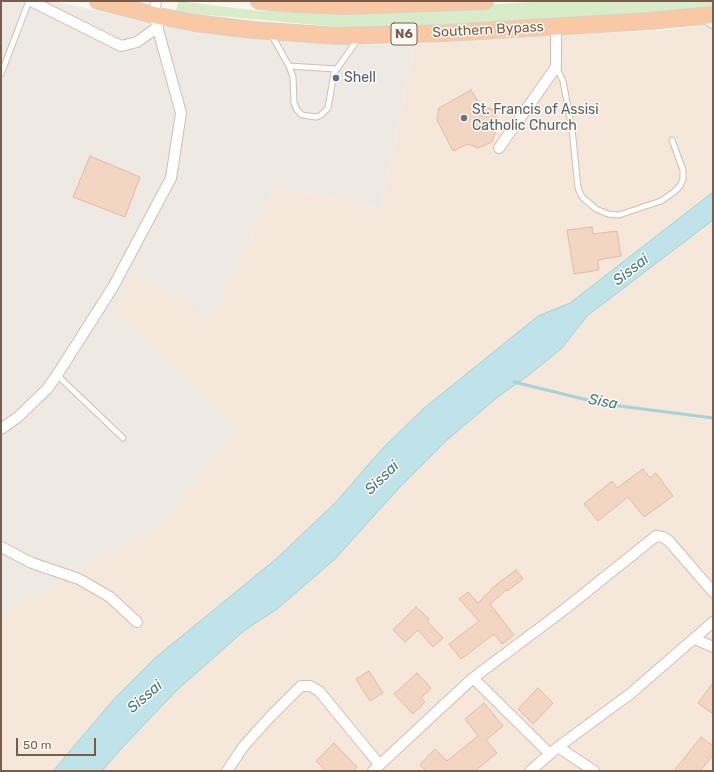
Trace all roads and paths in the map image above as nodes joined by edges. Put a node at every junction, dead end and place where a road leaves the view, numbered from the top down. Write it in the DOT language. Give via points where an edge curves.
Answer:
graph roads {
  1 [pos="30,1"];
  2 [pos="98,1"];
  3 [pos="259,1"];
  4 [pos="485,1"];
  5 [pos="156,15"];
  6 [pos="705,16"];
  7 [pos="556,26"];
  8 [pos="713,26"];
  9 [pos="269,31"];
  10 [pos="361,35"];
  11 [pos="289,66"];
  12 [pos="556,67"];
  13 [pos="336,69"];
  14 [pos="1,74"];
  15 [pos="672,140"];
  16 [pos="499,148"];
  17 [pos="57,375"];
  18 [pos="1,429"];
  19 [pos="123,438"];
  20 [pos="1,547"];
  21 [pos="713,592"];
  22 [pos="137,622"];
  23 [pos="713,622"];
  24 [pos="695,639"];
  25 [pos="713,647"];
  26 [pos="473,678"];
  27 [pos="558,747"];
  28 [pos="550,754"];
  29 [pos="376,768"];
  30 [pos="227,771"];
  31 [pos="530,771"];
  32 [pos="594,771"];
  1 -- 5 [label="street" via="121,46 137,42"];
  1 -- 14 [label="lane"];
  2 -- 5 [label="highway, Southern Bypass / N6"];
  3 -- 4 [label="highway, Southern Bypass / N6" via="346,6"];
  5 -- 9 [label="highway, Southern Bypass / N6" via="195,23"];
  5 -- 17 [label="street" via="181,113 171,178 114,287"];
  6 -- 7 [label="highway, Southern Bypass / N6"];
  6 -- 8 [label="lane"];
  7 -- 10 [label="highway, Southern Bypass / N6"];
  7 -- 12 [label="street"];
  9 -- 10 [label="highway, Southern Bypass / N6"];
  9 -- 11 [label="lane"];
  10 -- 13 [label="lane"];
  11 -- 13 [label="lane"];
  11 -- 13 [label="lane" via="297,110 302,115 316,117 328,108"];
  12 -- 15 [label="lane" via="563,81 572,129 578,188 582,197 596,209 619,215 661,201 674,192 683,179 683,170"];
  12 -- 16 [label="street"];
  17 -- 18 [label="street" via="47,389 18,417"];
  17 -- 19 [label="lane"];
  20 -- 22 [label="street" via="32,563 79,579 110,597"];
  21 -- 26 [label="street" via="669,541 656,536"];
  23 -- 24 [label="street"];
  24 -- 25 [label="street"];
  24 -- 27 [label="street" via="630,694"];
  26 -- 28 [label="street"];
  26 -- 29 [label="street"];
  27 -- 28 [label="street"];
  27 -- 32 [label="street"];
  28 -- 31 [label="street"];
  29 -- 30 [label="street" via="320,691 310,686 302,686 268,718 243,747"];
}
